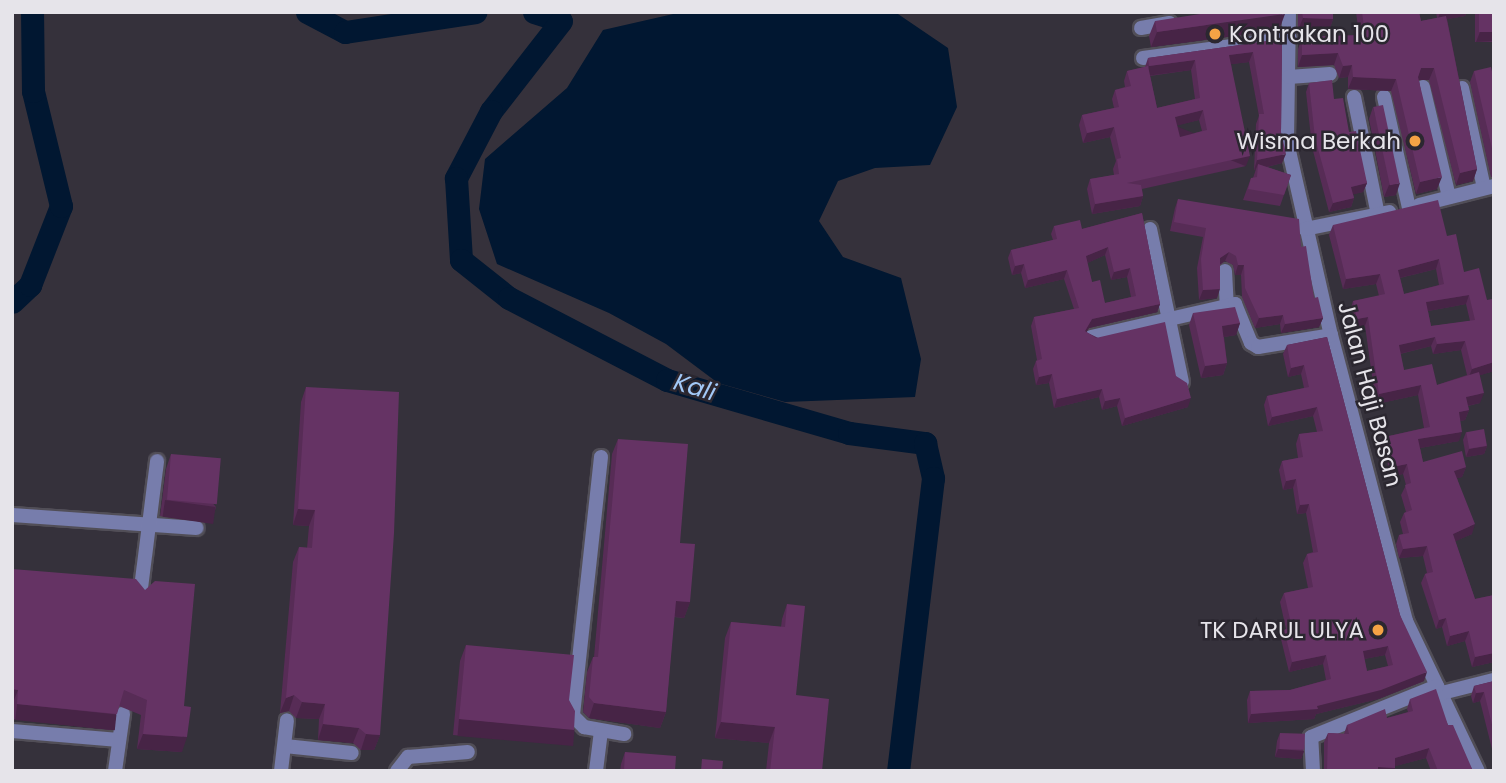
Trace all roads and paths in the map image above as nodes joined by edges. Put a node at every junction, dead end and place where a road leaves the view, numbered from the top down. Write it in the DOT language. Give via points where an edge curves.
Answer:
graph roads {
  1 [pos="1289,12"];
  2 [pos="1180,22"];
  3 [pos="1140,28"];
  4 [pos="1290,38"];
  5 [pos="1143,58"];
  6 [pos="1330,74"];
  7 [pos="1289,78"];
  8 [pos="1423,88"];
  9 [pos="1461,88"];
  10 [pos="1354,97"];
  11 [pos="1384,97"];
  12 [pos="1489,187"];
  13 [pos="1449,197"];
  14 [pos="1409,208"];
  15 [pos="1378,215"];
  16 [pos="1282,218"];
  17 [pos="1305,225"];
  18 [pos="1150,229"];
  19 [pos="1226,271"];
  20 [pos="1227,305"];
  21 [pos="1169,320"];
  22 [pos="1331,335"];
  23 [pos="1091,337"];
  24 [pos="1182,382"];
  25 [pos="601,457"];
  26 [pos="157,461"];
  27 [pos="12,515"];
  28 [pos="148,527"];
  29 [pos="197,528"];
  30 [pos="140,596"];
  31 [pos="1493,680"];
  32 [pos="1439,690"];
  33 [pos="123,713"];
  34 [pos="287,720"];
  35 [pos="12,731"];
  36 [pos="601,732"];
  37 [pos="624,734"];
  38 [pos="119,740"];
  39 [pos="285,746"];
  40 [pos="352,752"];
  41 [pos="468,752"];
  42 [pos="115,771"];
  43 [pos="281,771"];
  44 [pos="397,771"];
  45 [pos="596,771"];
  46 [pos="1313,771"];
  47 [pos="1478,771"];
  1 -- 4 [label="street, Jalan Haji Basan"];
  2 -- 3 [label="street"];
  4 -- 5 [label="street"];
  4 -- 7 [label="street, Jalan Haji Basan"];
  6 -- 7 [label="street"];
  7 -- 17 [label="street, Jalan Haji Basan" via="1285,130"];
  8 -- 13 [label="street"];
  9 -- 12 [label="street"];
  10 -- 15 [label="street"];
  11 -- 14 [label="street"];
  12 -- 13 [label="street"];
  13 -- 14 [label="street"];
  14 -- 15 [label="street"];
  15 -- 17 [label="street"];
  16 -- 17 [label="street"];
  17 -- 22 [label="street, Jalan Haji Basan"];
  18 -- 21 [label="street"];
  19 -- 20 [label="street"];
  20 -- 21 [label="street"];
  20 -- 22 [label="street" via="1240,306 1247,334 1258,347"];
  21 -- 23 [label="street"];
  21 -- 24 [label="street"];
  22 -- 32 [label="street, Jalan Haji Basan" via="1406,621"];
  25 -- 36 [label="street" via="573,716 577,725"];
  26 -- 28 [label="street"];
  27 -- 28 [label="street"];
  28 -- 29 [label="street"];
  28 -- 30 [label="street"];
  31 -- 32 [label="street"];
  32 -- 46 [label="street" via="1311,737"];
  32 -- 47 [label="street, Jalan Haji Basan"];
  33 -- 38 [label="street"];
  34 -- 39 [label="street"];
  35 -- 38 [label="street"];
  36 -- 37 [label="street"];
  36 -- 45 [label="street"];
  38 -- 42 [label="street"];
  39 -- 40 [label="street"];
  39 -- 43 [label="street"];
  41 -- 44 [label="street" via="408,757"];
}
